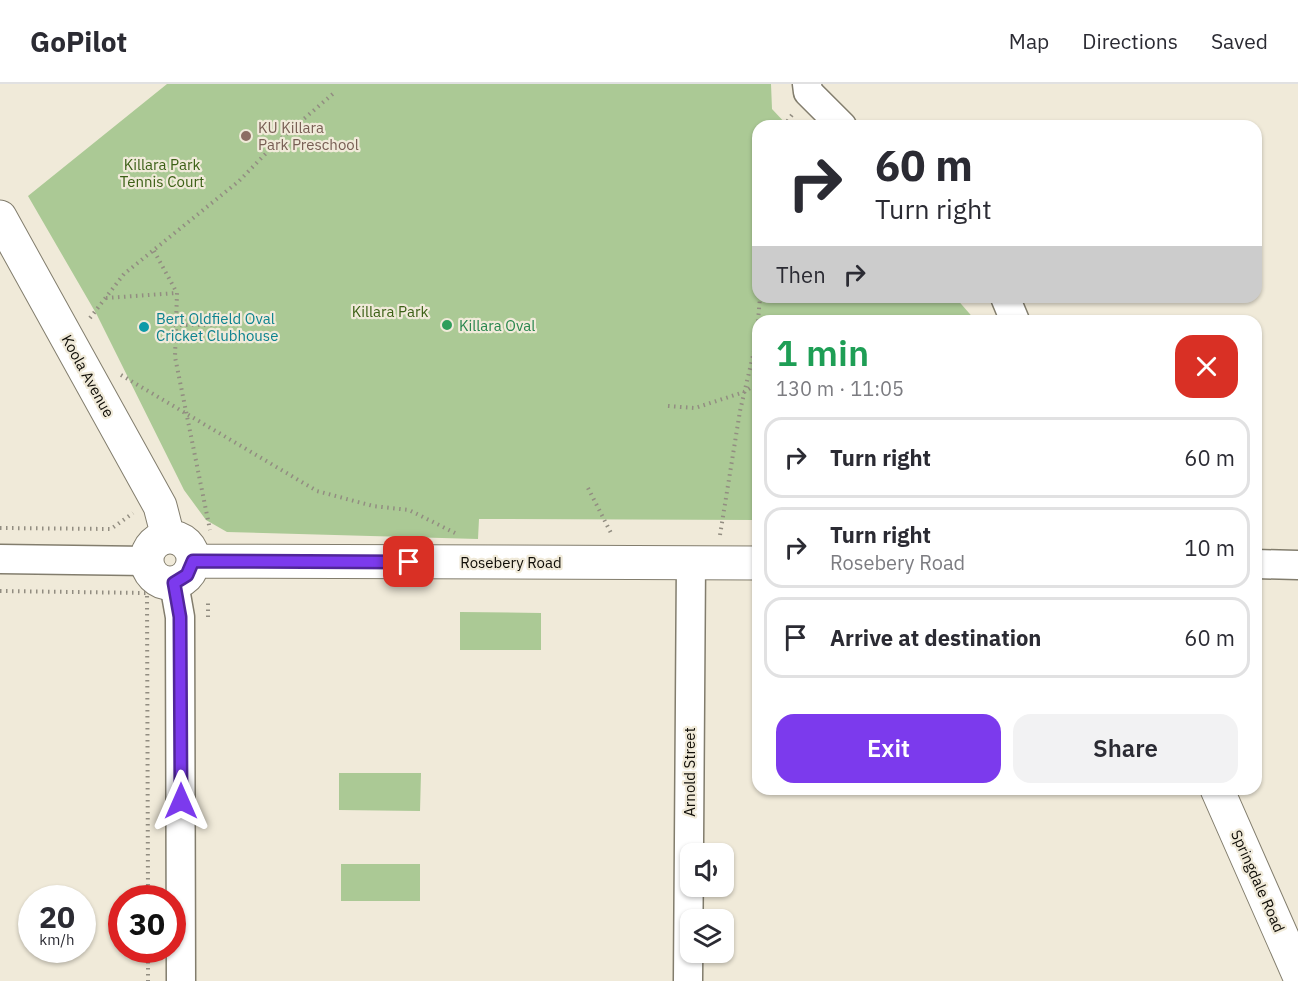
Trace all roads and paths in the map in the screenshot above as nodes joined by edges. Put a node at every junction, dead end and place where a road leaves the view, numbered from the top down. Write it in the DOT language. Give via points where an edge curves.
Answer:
graph roads {
  1 [pos="807,84"];
  2 [pos="335,92"];
  3 [pos="836,120"];
  4 [pos="0,217"];
  5 [pos="154,251"];
  6 [pos="177,293"];
  7 [pos="105,298"];
  8 [pos="90,318"];
  9 [pos="174,325"];
  10 [pos="213,325"];
  11 [pos="752,359"];
  12 [pos="121,375"];
  13 [pos="752,387"];
  14 [pos="744,392"];
  15 [pos="668,406"];
  16 [pos="187,413"];
  17 [pos="588,488"];
  18 [pos="409,510"];
  19 [pos="133,513"];
  20 [pos="0,528"];
  21 [pos="210,530"];
  22 [pos="158,549"];
  23 [pos="0,559"];
  24 [pos="626,562"];
  25 [pos="703,563"];
  26 [pos="752,563"];
  27 [pos="1262,564"];
  28 [pos="1298,565"];
  29 [pos="183,572"];
  30 [pos="0,591"];
  31 [pos="1220,795"];
  32 [pos="148,885"];
  33 [pos="148,963"];
  34 [pos="1298,973"];
  35 [pos="148,981"];
  36 [pos="181,981"];
  37 [pos="688,981"];
  1 -- 3 [label="street" via="808,92"];
  2 -- 5 [label="path" via="239,181"];
  4 -- 22 [label="main road, Koola Avenue" via="160,506"];
  5 -- 6 [label="path"];
  5 -- 7 [label="path" via="124,274"];
  6 -- 7 [label="path"];
  6 -- 9 [label="path"];
  7 -- 8 [label="path"];
  9 -- 10 [label="path"];
  9 -- 16 [label="path" via="175,357"];
  11 -- 14 [label="path"];
  12 -- 16 [label="path"];
  13 -- 14 [label="path"];
  14 -- 15 [label="path" via="695,408"];
  14 -- 25 [label="path"];
  16 -- 18 [label="path" via="318,491 373,506"];
  16 -- 21 [label="path"];
  17 -- 24 [label="path"];
  19 -- 20 [label="path" via="111,529"];
  22 -- 23 [label="street"];
  22 -- 29 [label="main road" via="176,538 189,546"];
  24 -- 25 [label="main road, Rosebery Road"];
  24 -- 29 [label="main road, Rosebery Road"];
  25 -- 26 [label="main road, Rosebery Road"];
  25 -- 37 [label="street, Arnold Street"];
  27 -- 28 [label="street"];
  29 -- 36 [label="street"];
  30 -- 32 [label="path" via="147,593"];
  31 -- 34 [label="main road, Springdale Road"];
  33 -- 35 [label="path"];
}
